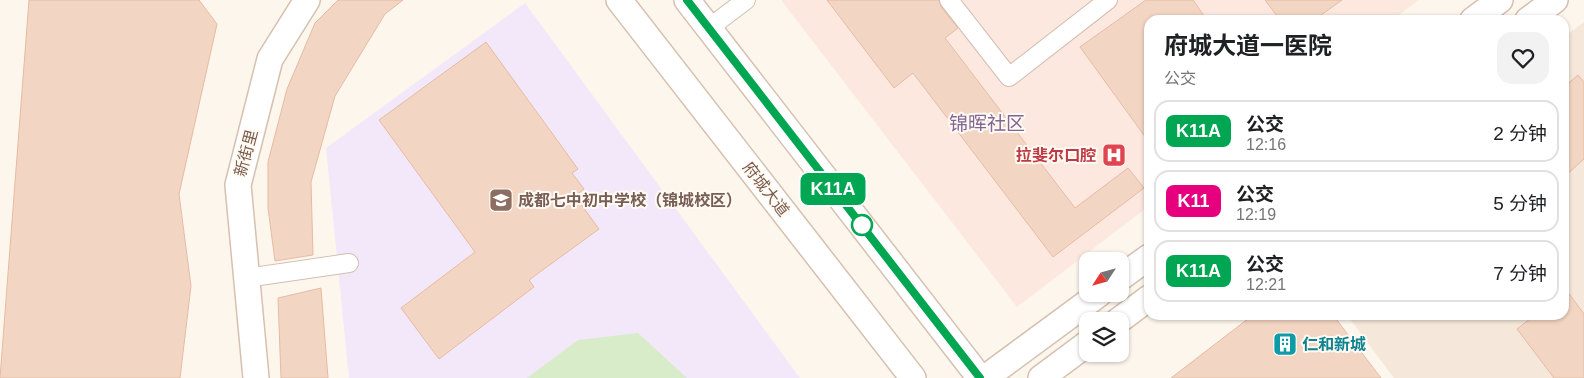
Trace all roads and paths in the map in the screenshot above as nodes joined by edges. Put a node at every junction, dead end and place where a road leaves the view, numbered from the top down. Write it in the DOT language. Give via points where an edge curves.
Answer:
graph roads {
  1 [pos="307,0"];
  2 [pos="619,0"];
  3 [pos="686,0"];
  4 [pos="746,0"];
  5 [pos="949,0"];
  6 [pos="1108,0"];
  7 [pos="1500,0"];
  8 [pos="1555,0"];
  9 [pos="1480,15"];
  10 [pos="1535,15"];
  11 [pos="709,28"];
  12 [pos="1144,261"];
  13 [pos="350,263"];
  14 [pos="1129,271"];
  15 [pos="246,278"];
  16 [pos="1088,302"];
  17 [pos="1144,302"];
  18 [pos="1129,313"];
  19 [pos="1079,350"];
  20 [pos="256,378"];
  21 [pos="913,378"];
  22 [pos="980,378"];
  23 [pos="985,378"];
  24 [pos="1041,378"];
  1 -- 15 [label="main road, 新街里" via="270,59 238,185"];
  2 -- 21 [label="main road, 府城大道"];
  3 -- 11 [label="main road"];
  4 -- 11 [label="street"];
  5 -- 6 [label="street" via="1009,77"];
  7 -- 9 [label="main road"];
  8 -- 10 [label="main road"];
  11 -- 22 [label="main road"];
  12 -- 14 [label="main road"];
  13 -- 15 [label="street"];
  15 -- 20 [label="main road, 新街里"];
  16 -- 23 [label="main road"];
  17 -- 18 [label="main road"];
  19 -- 24 [label="main road"];
}
